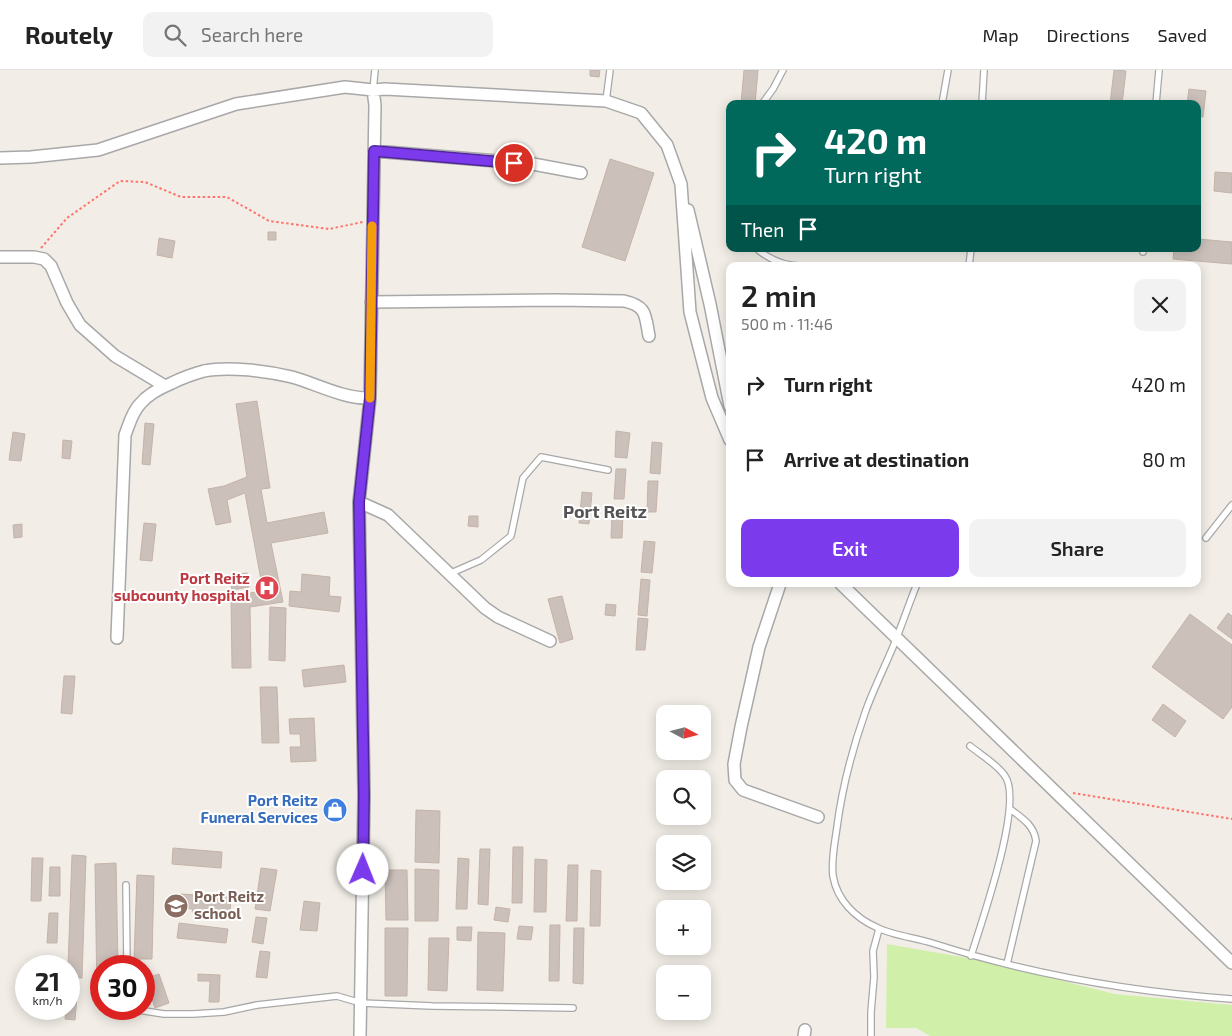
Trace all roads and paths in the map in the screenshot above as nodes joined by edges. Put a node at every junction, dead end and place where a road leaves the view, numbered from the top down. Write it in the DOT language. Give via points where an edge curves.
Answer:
graph roads {
  1 [pos="375,70"];
  2 [pos="610,70"];
  3 [pos="783,70"];
  4 [pos="948,70"];
  5 [pos="984,70"];
  6 [pos="1160,70"];
  7 [pos="372,90"];
  8 [pos="765,100"];
  9 [pos="943,100"];
  10 [pos="982,100"];
  11 [pos="1156,100"];
  12 [pos="606,101"];
  13 [pos="374,151"];
  14 [pos="0,158"];
  15 [pos="581,173"];
  16 [pos="681,184"];
  17 [pos="372,221"];
  18 [pos="761,252"];
  19 [pos="0,257"];
  20 [pos="34,257"];
  21 [pos="778,262"];
  22 [pos="371,302"];
  23 [pos="649,336"];
  24 [pos="165,386"];
  25 [pos="726,387"];
  26 [pos="370,398"];
  27 [pos="726,431"];
  28 [pos="608,470"];
  29 [pos="359,502"];
  30 [pos="1232,505"];
  31 [pos="1206,538"];
  32 [pos="449,574"];
  33 [pos="779,587"];
  34 [pos="844,587"];
  35 [pos="916,587"];
  36 [pos="117,638"];
  37 [pos="896,638"];
  38 [pos="550,641"];
  39 [pos="970,746"];
  40 [pos="1058,794"];
  41 [pos="1010,809"];
  42 [pos="818,816"];
  43 [pos="1232,819"];
  44 [pos="126,885"];
  45 [pos="879,929"];
  46 [pos="127,955"];
  47 [pos="971,956"];
  48 [pos="1232,963"];
  49 [pos="1007,964"];
  50 [pos="1232,999"];
  51 [pos="361,1003"];
  52 [pos="573,1008"];
  53 [pos="155,1013"];
  54 [pos="360,1036"];
  55 [pos="871,1036"];
  1 -- 7 [label="lane"];
  2 -- 12 [label="lane"];
  3 -- 8 [label="lane"];
  4 -- 9 [label="lane"];
  5 -- 10 [label="lane"];
  6 -- 11 [label="lane"];
  7 -- 12 [label="street" via="385,88"];
  7 -- 13 [label="street" via="375,105"];
  7 -- 14 [label="street" via="345,87 236,104 98,150"];
  12 -- 16 [label="street" via="640,113 667,145"];
  13 -- 15 [label="street" via="533,164"];
  13 -- 17 [label="street"];
  16 -- 25 [label="street"];
  16 -- 27 [label="street" via="690,312 712,398"];
  17 -- 20 [label="path" via="329,228 269,221 226,197 181,197 145,182 120,181 66,218"];
  17 -- 22 [label="street"];
  18 -- 21 [label="lane"];
  19 -- 20 [label="street"];
  20 -- 24 [label="street" via="44,259 51,266 80,325 115,356"];
  22 -- 23 [label="street" via="624,301 642,308"];
  22 -- 26 [label="street"];
  24 -- 26 [label="street" via="204,372 232,370 291,377 351,396"];
  24 -- 36 [label="street" via="139,405 125,435"];
  26 -- 29 [label="street"];
  28 -- 32 [label="lane" via="541,457 523,478 511,536 481,560"];
  29 -- 32 [label="street" via="388,515"];
  29 -- 51 [label="street" via="364,795"];
  30 -- 31 [label="lane"];
  32 -- 38 [label="street" via="491,612"];
  33 -- 42 [label="street" via="759,647 740,727 735,780 743,790"];
  34 -- 37 [label="street"];
  35 -- 37 [label="lane"];
  37 -- 40 [label="street"];
  37 -- 45 [label="lane" via="864,715 846,776 833,860 833,876 841,899 852,911"];
  39 -- 41 [label="lane" via="1006,777"];
  40 -- 43 [label="path" via="1075,793"];
  40 -- 48 [label="street"];
  41 -- 47 [label="lane" via="1002,849"];
  41 -- 49 [label="lane" via="1031,826 1036,841"];
  44 -- 46 [label="lane"];
  45 -- 47 [label="lane"];
  45 -- 55 [label="lane" via="873,951"];
  47 -- 49 [label="lane"];
  49 -- 50 [label="lane" via="1087,981"];
  51 -- 52 [label="lane"];
  51 -- 53 [label="lane" via="331,996 224,1012"];
  51 -- 54 [label="street"];
}
